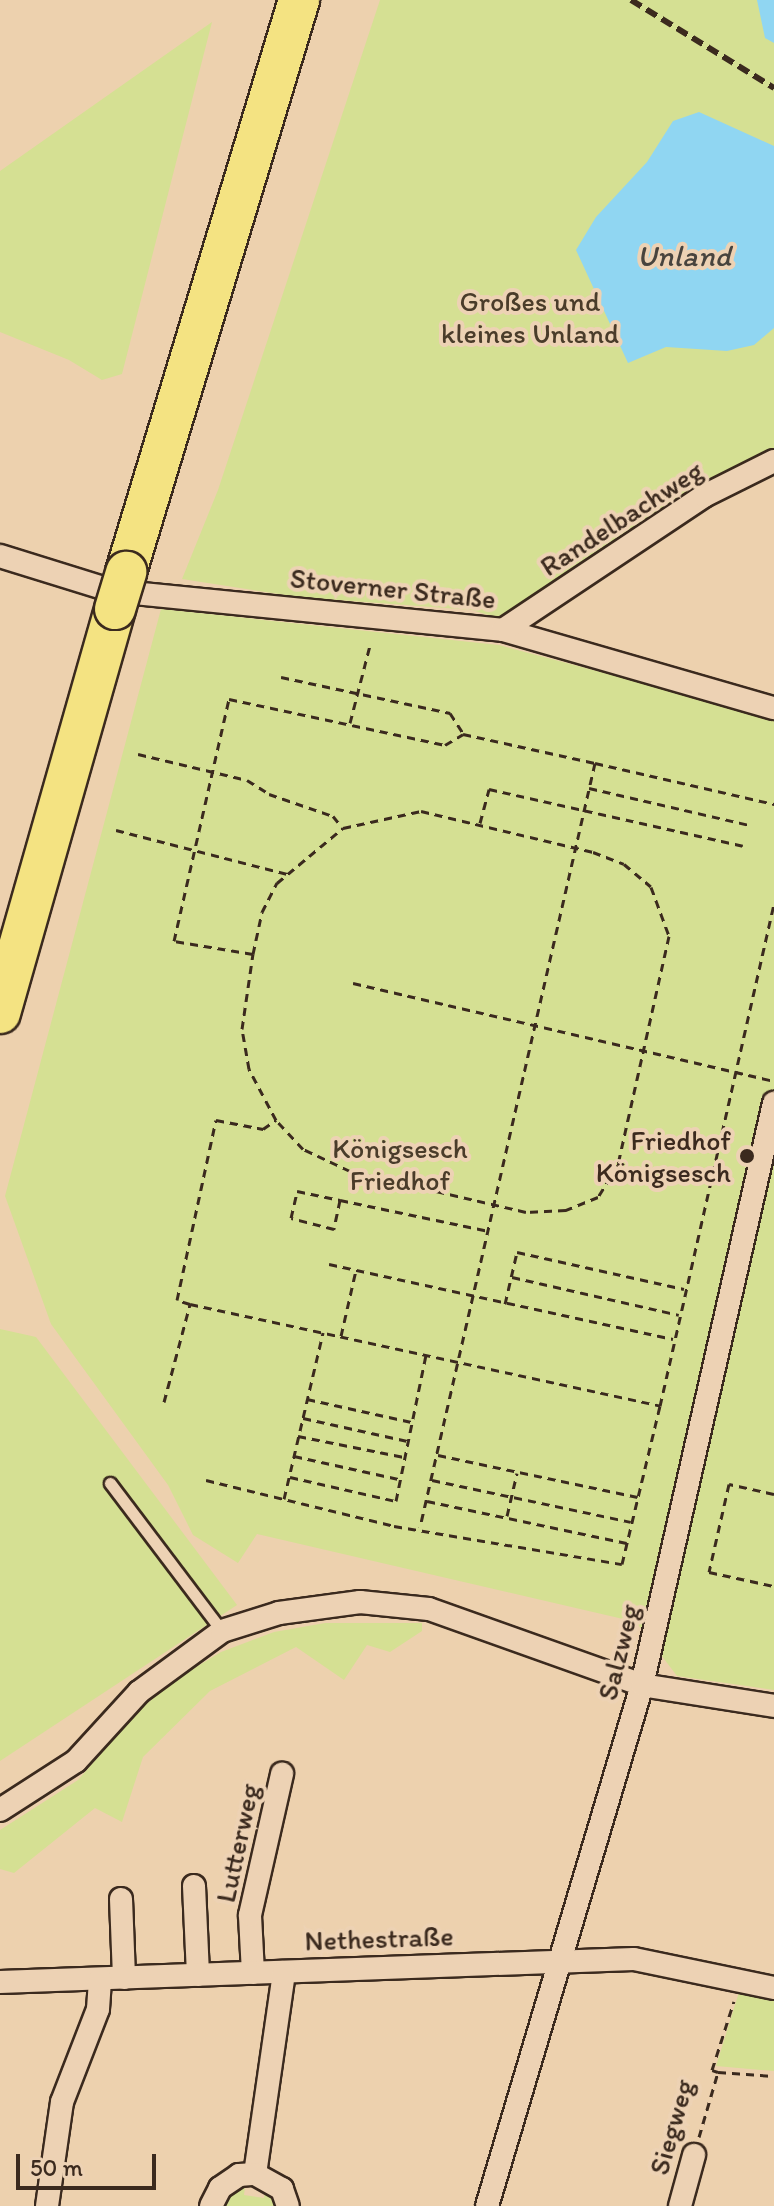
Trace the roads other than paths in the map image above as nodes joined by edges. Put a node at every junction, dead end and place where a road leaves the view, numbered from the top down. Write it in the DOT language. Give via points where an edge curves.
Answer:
graph roads {
  1 [pos="299,0"];
  2 [pos="774,461"];
  3 [pos="0,556"];
  4 [pos="503,630"];
  5 [pos="774,708"];
  6 [pos="0,1013"];
  7 [pos="774,1103"];
  8 [pos="110,1483"];
  9 [pos="222,1631"];
  10 [pos="642,1685"];
  11 [pos="774,1706"];
  12 [pos="282,1774"];
  13 [pos="0,1810"];
  14 [pos="194,1886"];
  15 [pos="121,1899"];
  16 [pos="564,1960"];
  17 [pos="284,1972"];
  18 [pos="253,1973"];
  19 [pos="198,1975"];
  20 [pos="124,1978"];
  21 [pos="100,1979"];
  22 [pos="0,1982"];
  23 [pos="774,1988"];
  24 [pos="694,2155"];
  25 [pos="255,2174"];
  26 [pos="47,2206"];
  27 [pos="211,2206"];
  28 [pos="288,2206"];
  29 [pos="487,2206"];
  30 [pos="680,2206"];
  1 -- 6 [label="highway"];
  2 -- 4 [label="street, Randelbachweg" via="704,496"];
  3 -- 4 [label="street, Stoverner Straße" via="113,591"];
  4 -- 5 [label="street, Stoverner Straße"];
  7 -- 10 [label="street, Salzweg"];
  8 -- 9 [label="lane"];
  9 -- 10 [label="street" via="279,1613 360,1602 429,1609"];
  9 -- 13 [label="street" via="139,1692 76,1761"];
  10 -- 11 [label="street"];
  10 -- 16 [label="street, Salzweg"];
  12 -- 18 [label="street, Lutterweg" via="250,1915"];
  14 -- 19 [label="street"];
  15 -- 20 [label="street"];
  16 -- 17 [label="street, Nethestraße"];
  16 -- 23 [label="street, Nethestraße" via="634,1959"];
  16 -- 29 [label="street, Salzweg"];
  17 -- 18 [label="street, Nethestraße"];
  17 -- 25 [label="street"];
  18 -- 19 [label="street, Nethestraße"];
  19 -- 20 [label="street, Nethestraße"];
  20 -- 21 [label="street, Nethestraße"];
  21 -- 22 [label="street, Nethestraße"];
  21 -- 26 [label="street" via="98,2009 62,2102"];
  24 -- 30 [label="street, Siegweg"];
  25 -- 27 [label="street" via="239,2175 220,2188"];
  25 -- 28 [label="street" via="282,2189"];
}
